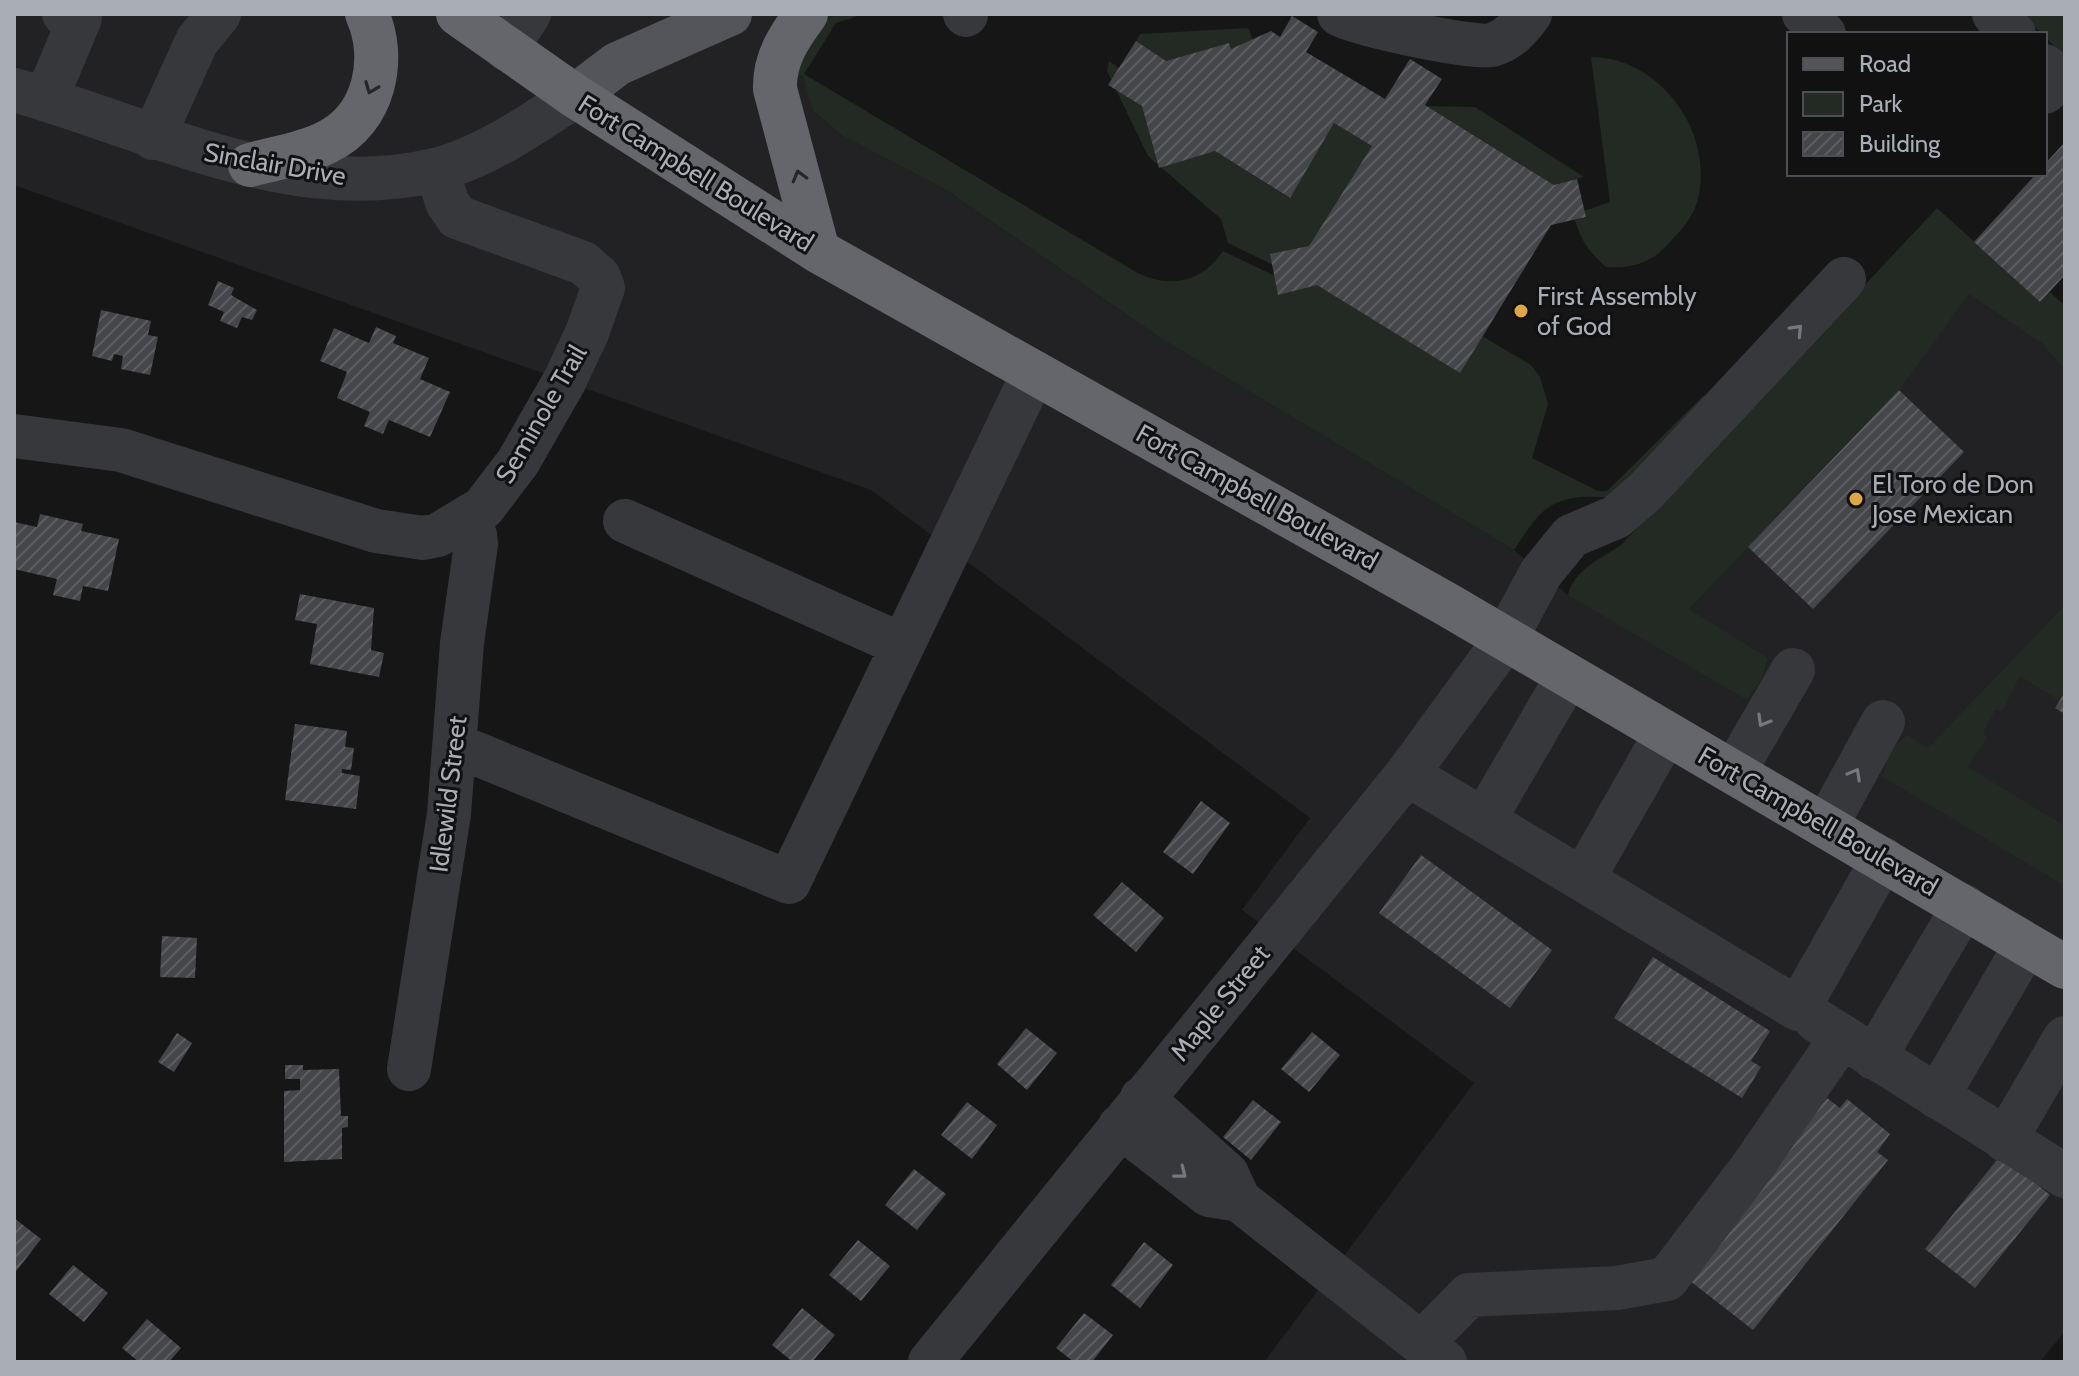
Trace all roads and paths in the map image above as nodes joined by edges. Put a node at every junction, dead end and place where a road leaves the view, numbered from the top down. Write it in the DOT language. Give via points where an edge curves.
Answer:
graph roads {
  1 [pos="64,14"];
  2 [pos="219,14"];
  3 [pos="367,14"];
  4 [pos="458,14"];
  5 [pos="730,14"];
  6 [pos="806,14"];
  7 [pos="1339,14"];
  8 [pos="1530,14"];
  9 [pos="1804,14"];
  10 [pos="1994,14"];
  11 [pos="517,32"];
  12 [pos="1822,32"];
  13 [pos="2012,32"];
  14 [pos="2047,68"];
  15 [pos="2047,90"];
  16 [pos="30,94"];
  17 [pos="575,96"];
  18 [pos="153,138"];
  19 [pos="250,165"];
  20 [pos="437,170"];
  21 [pos="818,251"];
  22 [pos="1844,279"];
  23 [pos="1034,372"];
  24 [pos="14,436"];
  25 [pos="464,521"];
  26 [pos="625,521"];
  27 [pos="1505,640"];
  28 [pos="900,644"];
  29 [pos="1793,670"];
  30 [pos="1568,676"];
  31 [pos="1883,722"];
  32 [pos="1666,733"];
  33 [pos="455,745"];
  34 [pos="1734,772"];
  35 [pos="1407,774"];
  36 [pos="1484,820"];
  37 [pos="1826,826"];
  38 [pos="1883,859"];
  39 [pos="1583,879"];
  40 [pos="1964,906"];
  41 [pos="2026,945"];
  42 [pos="2065,967"];
  43 [pos="1798,1009"];
  44 [pos="2065,1038"];
  45 [pos="1858,1047"];
  46 [pos="409,1069"];
  47 [pos="1937,1097"];
  48 [pos="1131,1112"];
  49 [pos="2005,1140"];
  50 [pos="2065,1176"];
  51 [pos="1434,1353"];
  52 [pos="930,1362"];
  1 -- 16 [label="street" via="80,18"];
  2 -- 18 [label="street" via="197,41"];
  3 -- 19 [label="highway, one-way" via="380,53 373,88 355,118 328,142"];
  4 -- 11 [label="highway, Fort Campbell Boulevard"];
  5 -- 17 [label="main road" via="617,64"];
  21 -- 6 [label="highway, one-way" via="775,89 775,71"];
  7 -- 8 [label="street" via="1371,27 1489,46 1517,32"];
  9 -- 12 [label="street"];
  10 -- 13 [label="street"];
  11 -- 17 [label="highway, Fort Campbell Boulevard"];
  14 -- 15 [label="street" via="2058,79"];
  16 -- 18 [label="street, Sinclair Drive"];
  17 -- 20 [label="street, Sinclair Drive" via="529,127"];
  17 -- 21 [label="highway, Fort Campbell Boulevard"];
  18 -- 19 [label="street, Sinclair Drive"];
  19 -- 20 [label="street, Sinclair Drive" via="354,180"];
  20 -- 25 [label="street, Seminole Trail" via="457,217 583,263 603,288 587,333 538,428 483,508"];
  21 -- 23 [label="highway, Fort Campbell Boulevard"];
  27 -- 22 [label="street, Maple Street, one-way" via="1537,578 1571,536 1616,517 1645,492"];
  23 -- 27 [label="highway, Fort Campbell Boulevard"];
  23 -- 28 [label="street"];
  24 -- 25 [label="street, Seminole Trail" via="121,450 376,531 423,538"];
  25 -- 33 [label="street, Idlewild Street" via="476,544"];
  26 -- 28 [label="street"];
  27 -- 30 [label="highway, Fort Campbell Boulevard"];
  27 -- 35 [label="street, Maple Street"];
  28 -- 33 [label="street" via="789,882"];
  29 -- 34 [label="street, one-way"];
  30 -- 32 [label="highway, Fort Campbell Boulevard"];
  30 -- 36 [label="street"];
  37 -- 31 [label="street, one-way"];
  32 -- 34 [label="highway, Fort Campbell Boulevard"];
  32 -- 39 [label="street"];
  33 -- 46 [label="street, Idlewild Street"];
  34 -- 37 [label="highway, Fort Campbell Boulevard"];
  35 -- 36 [label="street"];
  35 -- 48 [label="street, Maple Street"];
  36 -- 39 [label="street"];
  37 -- 38 [label="highway, Fort Campbell Boulevard"];
  38 -- 40 [label="highway, Fort Campbell Boulevard"];
  38 -- 43 [label="street"];
  39 -- 43 [label="street"];
  40 -- 41 [label="highway, Fort Campbell Boulevard"];
  40 -- 45 [label="street"];
  41 -- 42 [label="highway, Fort Campbell Boulevard"];
  41 -- 47 [label="street"];
  43 -- 45 [label="street"];
  44 -- 49 [label="street"];
  45 -- 47 [label="street"];
  45 -- 51 [label="street" via="1752,1167 1667,1279 1617,1288 1469,1295"];
  47 -- 49 [label="street"];
  48 -- 51 [label="street" via="1227,1174 1239,1200"];
  48 -- 52 [label="street, Maple Street"];
  49 -- 50 [label="street"];
}
